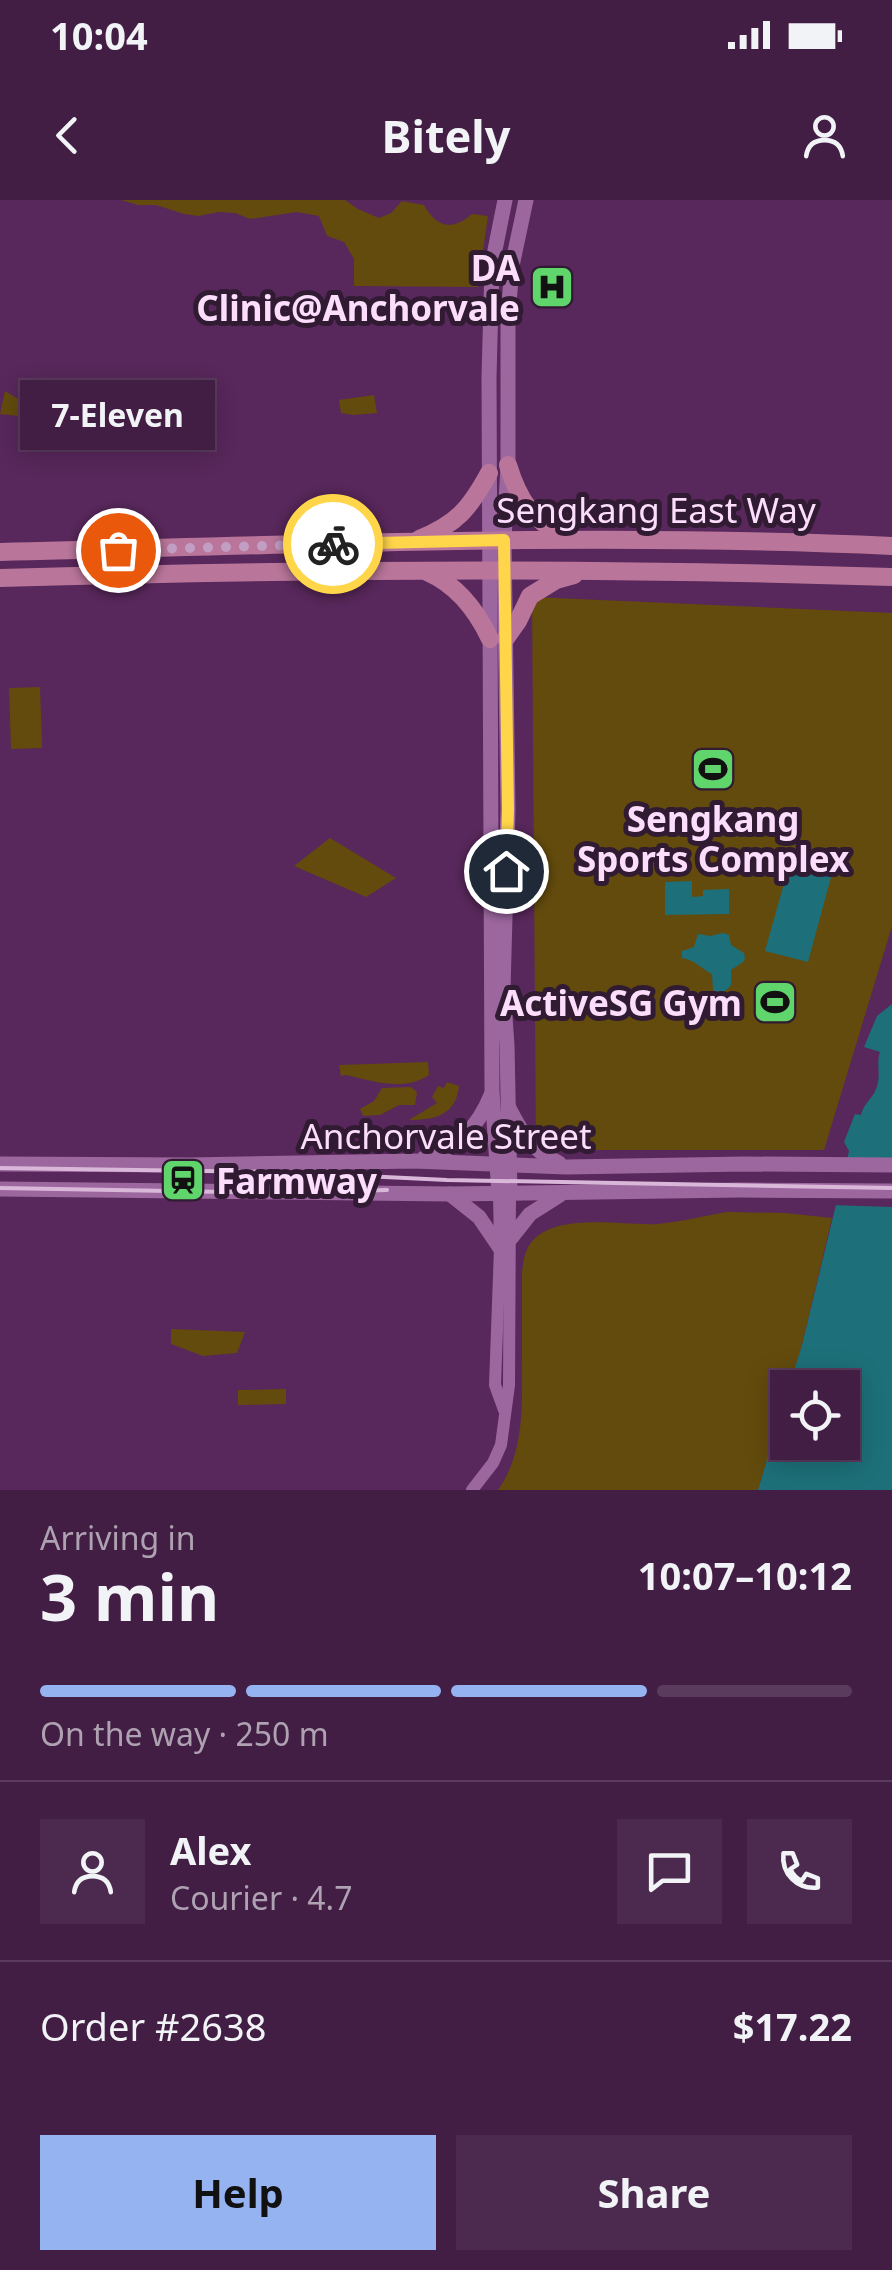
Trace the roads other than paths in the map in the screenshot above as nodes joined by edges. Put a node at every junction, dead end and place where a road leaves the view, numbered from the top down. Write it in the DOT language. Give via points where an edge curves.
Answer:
graph roads {
  1 [pos="505,200"];
  2 [pos="526,200"];
  3 [pos="508,465"];
  4 [pos="489,473"];
  5 [pos="496,540"];
  6 [pos="571,540"];
  7 [pos="409,542"];
  8 [pos="892,546"];
  9 [pos="0,552"];
  10 [pos="497,569"];
  11 [pos="424,570"];
  12 [pos="594,570"];
  13 [pos="892,577"];
  14 [pos="0,578"];
  15 [pos="498,638"];
  16 [pos="492,1091"];
  17 [pos="507,1104"];
  18 [pos="414,1162"];
  19 [pos="0,1164"];
  20 [pos="503,1164"];
  21 [pos="892,1165"];
  22 [pos="566,1167"];
  23 [pos="0,1189"];
  24 [pos="892,1191"];
  25 [pos="564,1193"];
  26 [pos="450,1194"];
  27 [pos="504,1194"];
  28 [pos="506,1243"];
  29 [pos="472,1490"];
  1 -- 4 [label="street" via="490,299"];
  2 -- 3 [label="street" via="508,317"];
  3 -- 5 [label="street"];
  3 -- 6 [label="main road" via="515,490 536,518"];
  4 -- 5 [label="street"];
  4 -- 7 [label="main road" via="464,514"];
  5 -- 6 [label="main road, Sengkang East Way"];
  5 -- 7 [label="main road, Sengkang East Way"];
  5 -- 10 [label="street"];
  6 -- 8 [label="main road, Sengkang East Way"];
  7 -- 9 [label="main road, Sengkang East Way"];
  10 -- 11 [label="main road, Sengkang East Way"];
  10 -- 12 [label="main road, Sengkang East Way"];
  10 -- 15 [label="street"];
  11 -- 14 [label="main road, Sengkang East Way"];
  11 -- 15 [label="main road" via="465,599"];
  12 -- 13 [label="main road, Sengkang East Way"];
  12 -- 15 [label="main road" via="556,580 530,596 518,621"];
  15 -- 16 [label="street"];
  15 -- 17 [label="street" via="508,810"];
  16 -- 18 [label="street" via="469,1132 452,1147"];
  16 -- 20 [label="street"];
  17 -- 20 [label="street"];
  17 -- 22 [label="street" via="534,1149"];
  18 -- 19 [label="street, Anchorvale Street"];
  18 -- 20 [label="street, Anchorvale Street"];
  20 -- 22 [label="street, Anchorvale Street"];
  20 -- 27 [label="street"];
  21 -- 22 [label="street, Anchorvale Street"];
  23 -- 26 [label="street, Anchorvale Street"];
  24 -- 25 [label="street, Anchorvale Street"];
  25 -- 27 [label="street, Anchorvale Street"];
  25 -- 28 [label="street" via="530,1214"];
  26 -- 27 [label="street, Anchorvale Street"];
  26 -- 28 [label="street"];
  27 -- 28 [label="street"];
  28 -- 29 [label="street" via="510,1385 501,1445"];
}
